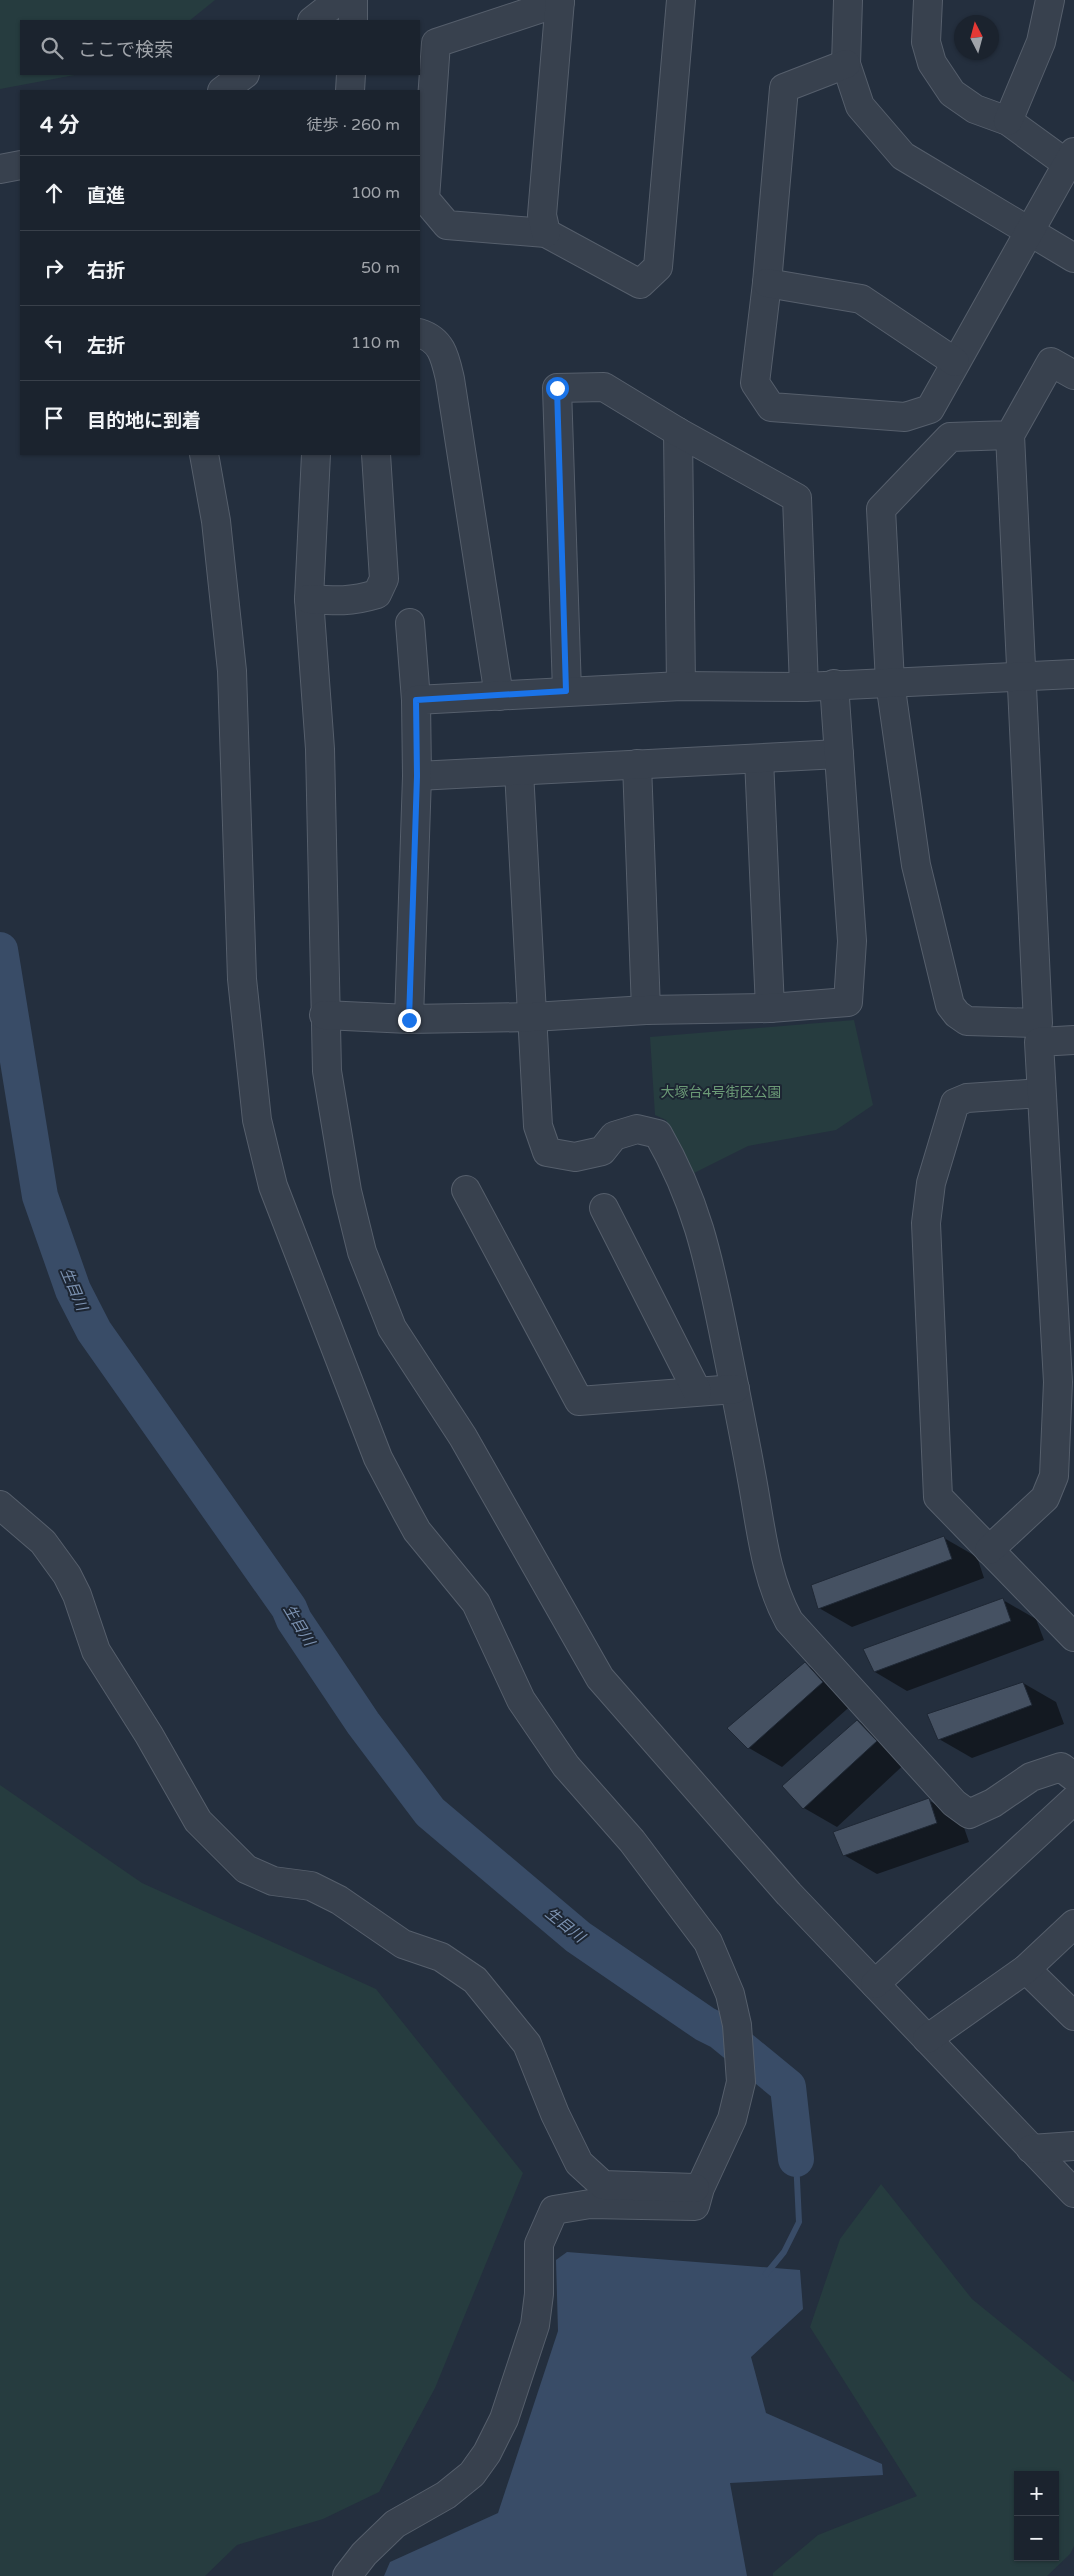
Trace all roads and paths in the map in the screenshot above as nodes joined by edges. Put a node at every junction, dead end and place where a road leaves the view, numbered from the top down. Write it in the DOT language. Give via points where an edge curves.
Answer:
graph roads {
  1 [pos="339,0"];
  2 [pos="353,0"];
  3 [pos="681,0"];
  4 [pos="848,0"];
  5 [pos="928,0"];
  6 [pos="1050,0"];
  7 [pos="560,1"];
  8 [pos="313,20"];
  9 [pos="353,20"];
  10 [pos="846,64"];
  11 [pos="244,75"];
  12 [pos="351,75"];
  13 [pos="223,90"];
  14 [pos="350,90"];
  15 [pos="1008,121"];
  16 [pos="1071,158"];
  17 [pos="20,165"];
  18 [pos="0,169"];
  19 [pos="546,233"];
  20 [pos="1030,233"];
  21 [pos="1074,258"];
  22 [pos="767,283"];
  23 [pos="420,333"];
  24 [pos="955,362"];
  25 [pos="1074,375"];
  26 [pos="678,432"];
  27 [pos="1010,435"];
  28 [pos="204,455"];
  29 [pos="316,455"];
  30 [pos="376,455"];
  31 [pos="309,599"];
  32 [pos="410,623"];
  33 [pos="1074,674"];
  34 [pos="1022,676"];
  35 [pos="890,682"];
  36 [pos="834,684"];
  37 [pos="681,686"];
  38 [pos="804,686"];
  39 [pos="566,691"];
  40 [pos="498,696"];
  41 [pos="416,700"];
  42 [pos="839,754"];
  43 [pos="759,759"];
  44 [pos="637,764"];
  45 [pos="518,771"];
  46 [pos="417,776"];
  47 [pos="770,1008"];
  48 [pos="646,1010"];
  49 [pos="324,1015"];
  50 [pos="533,1017"];
  51 [pos="409,1020"];
  52 [pos="1074,1040"];
  53 [pos="1041,1093"];
  54 [pos="466,1190"];
  55 [pos="604,1208"];
  56 [pos="1066,1382"];
  57 [pos="735,1389"];
  58 [pos="697,1391"];
  59 [pos="0,1505"];
  60 [pos="990,1550"];
  61 [pos="1074,1637"];
  62 [pos="1074,1777"];
  63 [pos="1074,1800"];
  64 [pos="1074,1924"];
  65 [pos="1026,1969"];
  66 [pos="875,1984"];
  67 [pos="1074,2016"];
  68 [pos="927,2039"];
  69 [pos="1074,2146"];
  70 [pos="1031,2150"];
  71 [pos="700,2188"];
  72 [pos="1074,2193"];
  73 [pos="347,2576"];
  1 -- 8 [label="street"];
  2 -- 9 [label="street"];
  3 -- 19 [label="street" via="658,267 640,284"];
  4 -- 10 [label="street"];
  5 -- 15 [label="street" via="926,42 932,62 952,93 975,109"];
  6 -- 15 [label="street" via="1042,42"];
  7 -- 19 [label="street" via="542,215"];
  7 -- 19 [label="street" via="436,43 425,199 446,226"];
  10 -- 20 [label="street" via="860,106 903,156"];
  10 -- 22 [label="street" via="784,88"];
  11 -- 13 [label="street"];
  12 -- 14 [label="street"];
  15 -- 16 [label="street"];
  16 -- 20 [label="street"];
  17 -- 18 [label="street"];
  20 -- 21 [label="street"];
  20 -- 24 [label="street"];
  22 -- 24 [label="street" via="861,300"];
  22 -- 24 [label="street" via="755,383 770,406 905,417 930,409"];
  23 -- 40 [label="street" via="430,336 443,350 450,379"];
  25 -- 27 [label="street" via="1051,362"];
  26 -- 37 [label="street"];
  26 -- 38 [label="street" via="797,498"];
  26 -- 39 [label="street" via="604,387 557,388"];
  27 -- 34 [label="street"];
  27 -- 35 [label="street" via="950,437 881,509"];
  28 -- 71 [label="street" via="216,521 232,671 242,979 256,1120 273,1186 378,1458 406,1511 418,1531 476,1603 521,1700 566,1766 632,1841 708,1942 726,1985 737,2025 741,2082 732,2119"];
  29 -- 31 [label="street"];
  30 -- 31 [label="street" via="384,579 377,594 362,598 346,602"];
  31 -- 49 [label="street" via="320,749"];
  32 -- 41 [label="street"];
  33 -- 34 [label="street"];
  34 -- 35 [label="street"];
  34 -- 35 [label="street" via="1038,1023 967,1021 950,1005 916,865"];
  35 -- 36 [label="street"];
  36 -- 38 [label="street"];
  36 -- 42 [label="street"];
  37 -- 38 [label="street"];
  37 -- 39 [label="street"];
  39 -- 40 [label="street"];
  40 -- 41 [label="street"];
  41 -- 46 [label="street"];
  42 -- 43 [label="street"];
  42 -- 47 [label="street" via="852,941 848,1002"];
  43 -- 44 [label="street"];
  43 -- 47 [label="street"];
  44 -- 45 [label="street"];
  44 -- 48 [label="street"];
  45 -- 46 [label="street"];
  45 -- 50 [label="street"];
  46 -- 51 [label="street"];
  47 -- 48 [label="street"];
  48 -- 50 [label="street"];
  49 -- 51 [label="street"];
  49 -- 66 [label="street" via="327,1071 347,1191 362,1252 392,1328 463,1437 600,1678 789,1894"];
  50 -- 51 [label="street"];
  50 -- 57 [label="street" via="538,1126 547,1152 575,1157 602,1151 614,1136 637,1129 658,1134 677,1168 697,1216"];
  52 -- 53 [label="street" via="1040,1042"];
  53 -- 56 [label="street"];
  53 -- 60 [label="street" via="967,1098 955,1103 932,1183 926,1223 938,1497"];
  54 -- 58 [label="street" via="579,1401"];
  55 -- 58 [label="street"];
  56 -- 60 [label="street" via="1054,1476 1045,1498"];
  57 -- 58 [label="street"];
  57 -- 62 [label="street" via="767,1564 776,1597 790,1621 954,1803 969,1814 993,1803 1031,1777 1061,1767"];
  59 -- 71 [label="street" via="43,1542 67,1575 77,1594 96,1651 198,1822 246,1869 273,1881 311,1886 339,1900 403,1944 441,1957 475,1980 528,2044 555,2114 579,2162 603,2185"];
  60 -- 61 [label="street"];
  63 -- 66 [label="street"];
  64 -- 65 [label="street"];
  65 -- 67 [label="street"];
  65 -- 68 [label="street"];
  66 -- 68 [label="street"];
  68 -- 70 [label="street"];
  69 -- 70 [label="street"];
  70 -- 72 [label="street"];
  71 -- 73 [label="street" via="695,2206 590,2204 554,2210 539,2244 535,2324 504,2419 487,2453 472,2474 446,2495 395,2524"];
}
